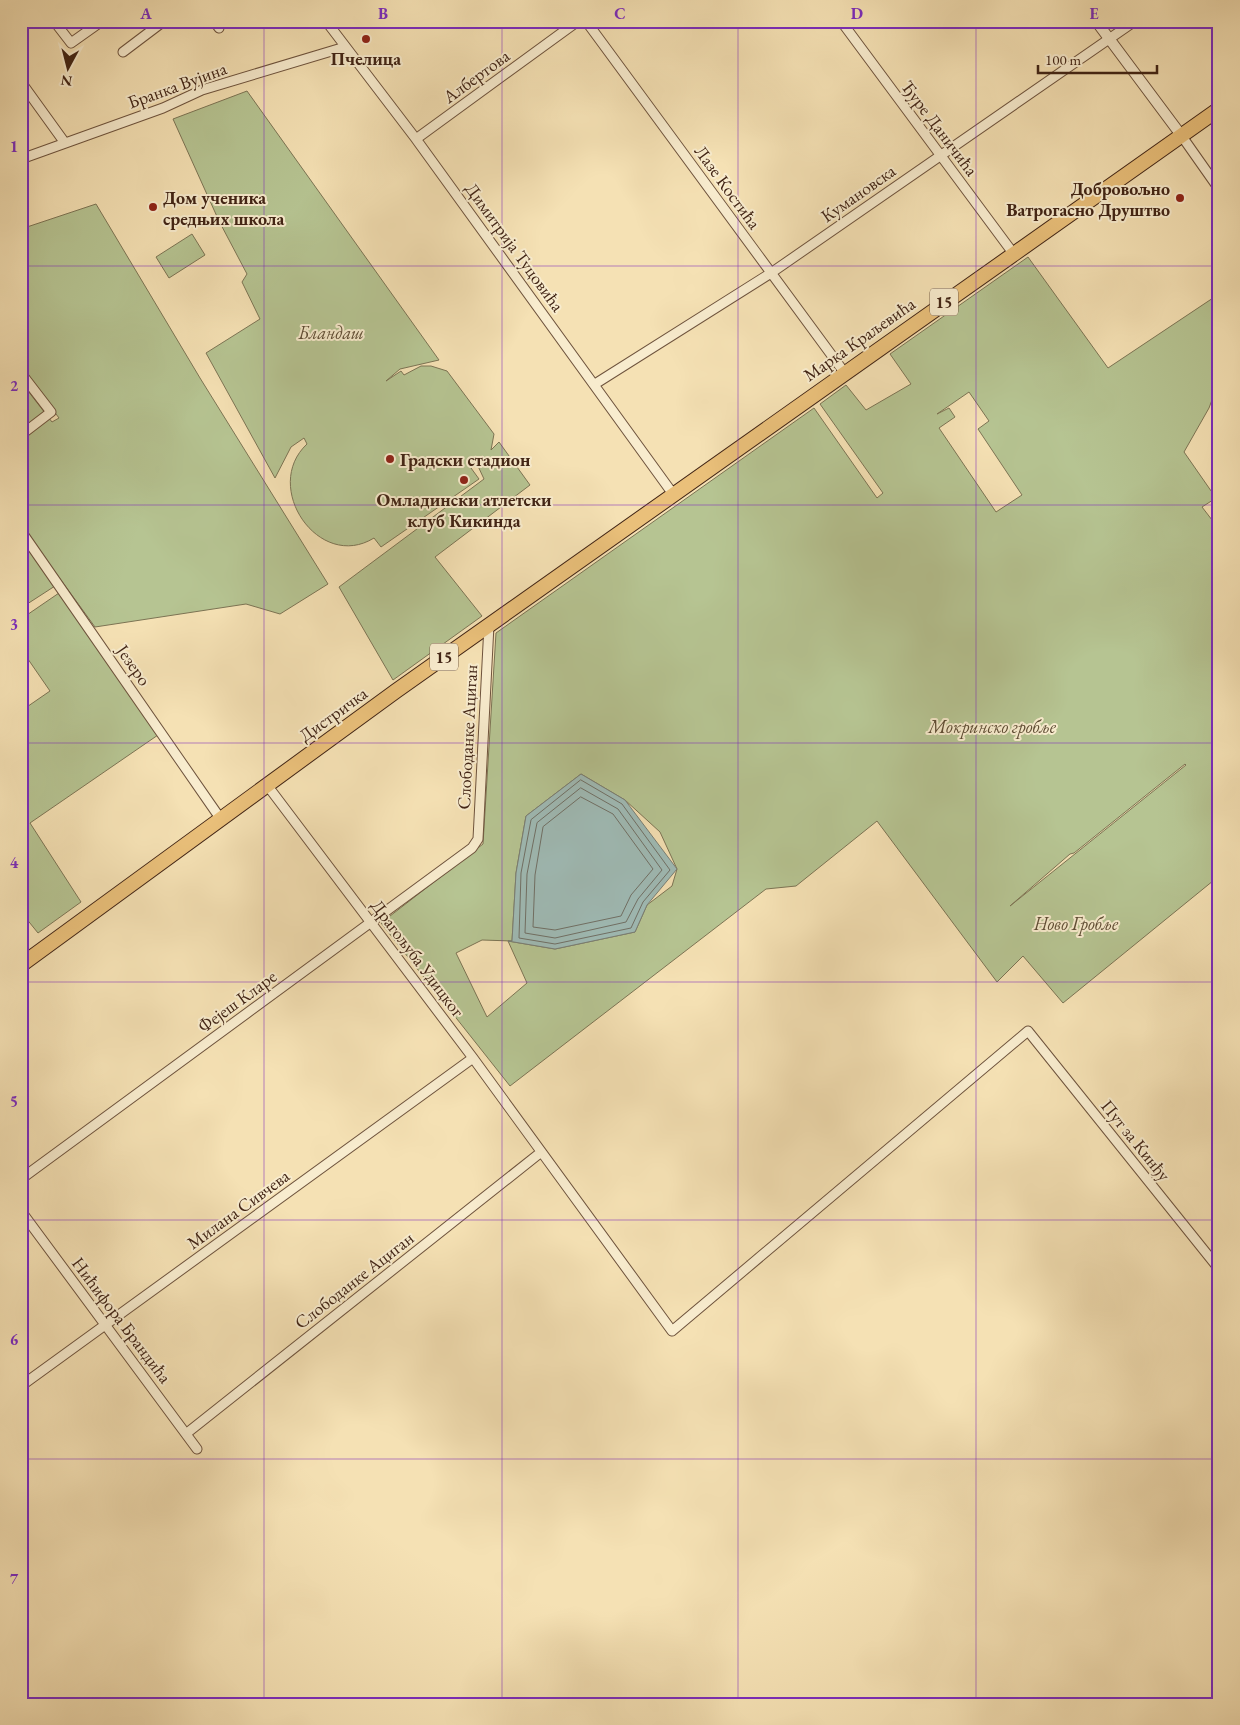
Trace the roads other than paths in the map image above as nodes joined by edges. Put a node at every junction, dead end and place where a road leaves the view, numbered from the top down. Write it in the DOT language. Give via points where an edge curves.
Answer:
graph roads {
  1 [pos="54,21"];
  2 [pos="102,21"];
  3 [pos="164,21"];
  4 [pos="326,21"];
  5 [pos="578,21"];
  6 [pos="586,21"];
  7 [pos="841,21"];
  8 [pos="1096,21"];
  9 [pos="1135,21"];
  10 [pos="1110,39"];
  11 [pos="345,47"];
  12 [pos="123,52"];
  13 [pos="21,82"];
  14 [pos="1219,108"];
  15 [pos="1181,135"];
  16 [pos="416,139"];
  17 [pos="66,143"];
  18 [pos="940,156"];
  19 [pos="21,160"];
  20 [pos="1219,189"];
  21 [pos="1013,253"];
  22 [pos="771,272"];
  23 [pos="844,372"];
  24 [pos="21,373"];
  25 [pos="595,384"];
  26 [pos="21,435"];
  27 [pos="671,495"];
  28 [pos="21,531"];
  29 [pos="489,625"];
  30 [pos="267,785"];
  31 [pos="220,818"];
  32 [pos="472,848"];
  33 [pos="370,924"];
  34 [pos="21,965"];
  35 [pos="1028,1031"];
  36 [pos="473,1058"];
  37 [pos="540,1153"];
  38 [pos="21,1178"];
  39 [pos="21,1211"];
  40 [pos="1219,1269"];
  41 [pos="105,1326"];
  42 [pos="21,1386"];
  43 [pos="187,1433"];
  44 [pos="197,1449"];
  1 -- 2 [label="street" via="72,43"];
  3 -- 12 [label="street"];
  4 -- 11 [label="street, Димитрија Туцовића"];
  5 -- 16 [label="street, Албертова"];
  6 -- 22 [label="street, Лазе Костића"];
  7 -- 18 [label="street, Ђуре Даничића"];
  8 -- 10 [label="street"];
  9 -- 10 [label="street, Кумановска"];
  10 -- 15 [label="street"];
  10 -- 18 [label="street, Кумановска"];
  11 -- 16 [label="street, Димитрија Туцовића"];
  11 -- 17 [label="street, Бранка Вујина" via="202,90"];
  13 -- 17 [label="street"];
  14 -- 15 [label="main road, Марка Краљевића / 15"];
  15 -- 20 [label="street"];
  15 -- 21 [label="main road, Марка Краљевића / 15"];
  16 -- 25 [label="street, Димитрија Туцовића"];
  17 -- 19 [label="street, Бранка Вујина"];
  18 -- 21 [label="street, Ђуре Даничића"];
  18 -- 22 [label="street, Кумановска"];
  21 -- 23 [label="main road, Марка Краљевића / 15"];
  22 -- 23 [label="street, Лазе Костића"];
  22 -- 25 [label="street, Кумановска"];
  23 -- 27 [label="main road, Марка Краљевића / 15"];
  24 -- 26 [label="street" via="51,412"];
  25 -- 27 [label="street, Димитрија Туцовића"];
  27 -- 29 [label="main road, Дистричка / 15"];
  28 -- 31 [label="street, Језеро"];
  29 -- 30 [label="main road, Дистричка / 15"];
  29 -- 32 [label="street, Слободанке Ациган" via="478,839"];
  30 -- 31 [label="main road, Дистричка / 15"];
  30 -- 33 [label="street, Драгољуба Удицког"];
  31 -- 34 [label="main road, Дистричка / 15"];
  32 -- 33 [label="street, Фејеш Кларе"];
  33 -- 36 [label="street, Драгољуба Удицког"];
  33 -- 38 [label="street, Фејеш Кларе"];
  35 -- 37 [label="street, Драгољуба Удицког" via="672,1331"];
  35 -- 40 [label="street, Пут за Кинђу"];
  36 -- 37 [label="street, Драгољуба Удицког"];
  36 -- 41 [label="street, Милана Сивчева"];
  37 -- 43 [label="street, Слободанке Ациган"];
  39 -- 41 [label="street, Нићифора Брандића"];
  41 -- 42 [label="street, Милана Сивчева"];
  41 -- 43 [label="street, Нићифора Брандића"];
  43 -- 44 [label="street, Нићифора Брандића"];
}
